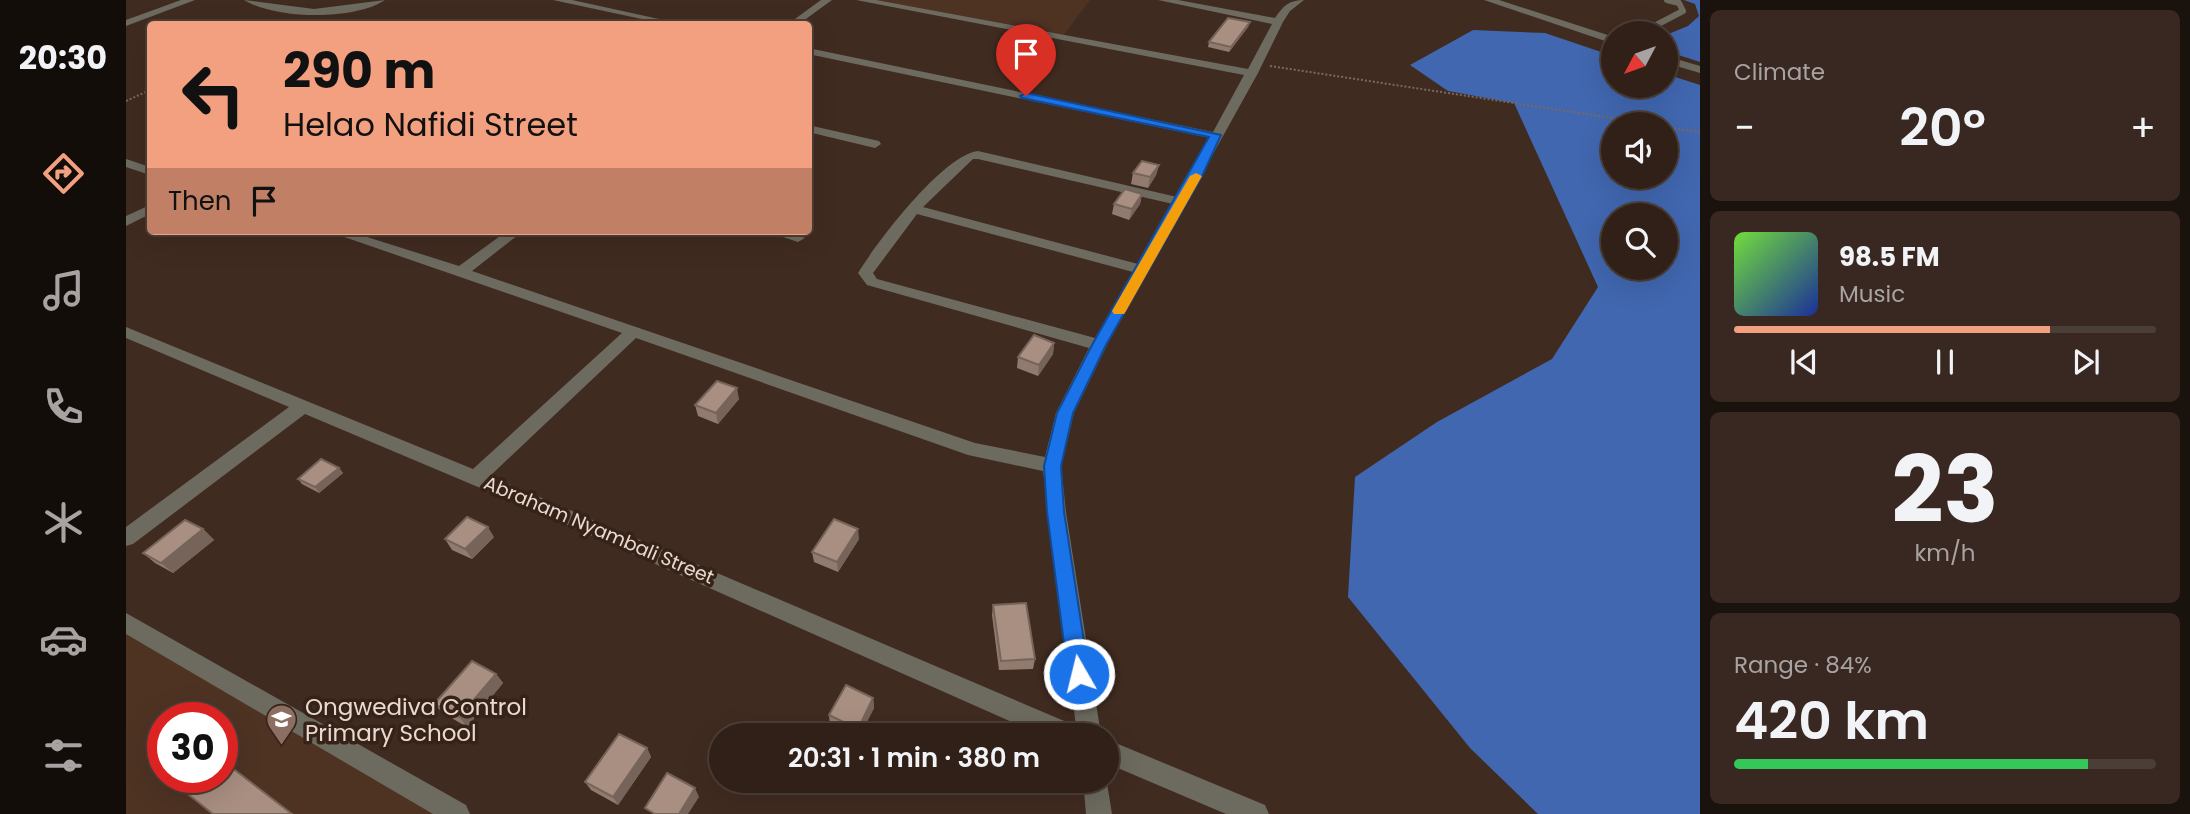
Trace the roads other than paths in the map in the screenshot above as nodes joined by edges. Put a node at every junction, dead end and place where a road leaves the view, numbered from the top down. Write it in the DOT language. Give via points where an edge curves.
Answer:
graph roads {
  1 [pos="190,0"];
  2 [pos="249,0"];
  3 [pos="380,0"];
  4 [pos="558,0"];
  5 [pos="827,0"];
  6 [pos="861,0"];
  7 [pos="1163,0"];
  8 [pos="1298,0"];
  9 [pos="1489,0"];
  10 [pos="1667,0"];
  11 [pos="620,13"];
  12 [pos="616,21"];
  13 [pos="661,21"];
  14 [pos="797,21"];
  15 [pos="1663,21"];
  16 [pos="1278,22"];
  17 [pos="126,23"];
  18 [pos="1601,37"];
  19 [pos="812,52"];
  20 [pos="1678,63"];
  21 [pos="1255,68"];
  22 [pos="1700,70"];
  23 [pos="812,129"];
  24 [pos="1216,135"];
  25 [pos="875,144"];
  26 [pos="126,163"];
  27 [pos="147,170"];
  28 [pos="1181,202"];
  29 [pos="915,209"];
  30 [pos="147,211"];
  31 [pos="126,222"];
  32 [pos="346,235"];
  33 [pos="511,235"];
  34 [pos="787,235"];
  35 [pos="798,238"];
  36 [pos="1143,270"];
  37 [pos="461,272"];
  38 [pos="633,332"];
  39 [pos="127,334"];
  40 [pos="1099,345"];
  41 [pos="303,406"];
  42 [pos="1052,466"];
  43 [pos="476,477"];
  44 [pos="126,538"];
  45 [pos="126,623"];
  46 [pos="1040,723"];
  47 [pos="1087,723"];
  48 [pos="1119,756"];
  49 [pos="1097,793"];
  50 [pos="457,814"];
  51 [pos="1099,814"];
  52 [pos="1256,814"];
  1 -- 17 [label="street"];
  2 -- 3 [label="street" via="305,14 345,11"];
  4 -- 11 [label="street"];
  5 -- 14 [label="street"];
  6 -- 21 [label="street"];
  7 -- 16 [label="street"];
  8 -- 16 [label="street"];
  9 -- 18 [label="street"];
  10 -- 15 [label="lane" via="1679,3 1683,10"];
  11 -- 12 [label="street"];
  11 -- 13 [label="street"];
  16 -- 21 [label="street"];
  19 -- 24 [label="street"];
  20 -- 22 [label="street"];
  21 -- 24 [label="street"];
  23 -- 25 [label="street"];
  24 -- 28 [label="street"];
  26 -- 27 [label="street"];
  28 -- 29 [label="street" via="978,155 964,161"];
  28 -- 36 [label="street"];
  29 -- 36 [label="street"];
  29 -- 40 [label="street" via="865,273 872,282"];
  30 -- 31 [label="street"];
  32 -- 37 [label="street"];
  33 -- 37 [label="street"];
  34 -- 35 [label="street"];
  36 -- 40 [label="street"];
  37 -- 38 [label="street"];
  38 -- 42 [label="street" via="974,450"];
  38 -- 43 [label="street"];
  39 -- 41 [label="street, Abraham Nyambali Street"];
  40 -- 42 [label="street" via="1065,413"];
  41 -- 43 [label="street, Abraham Nyambali Street"];
  41 -- 44 [label="street"];
  42 -- 47 [label="street"];
  43 -- 46 [label="street, Abraham Nyambali Street"];
  45 -- 50 [label="street"];
  48 -- 52 [label="street"];
  49 -- 51 [label="street"];
}
